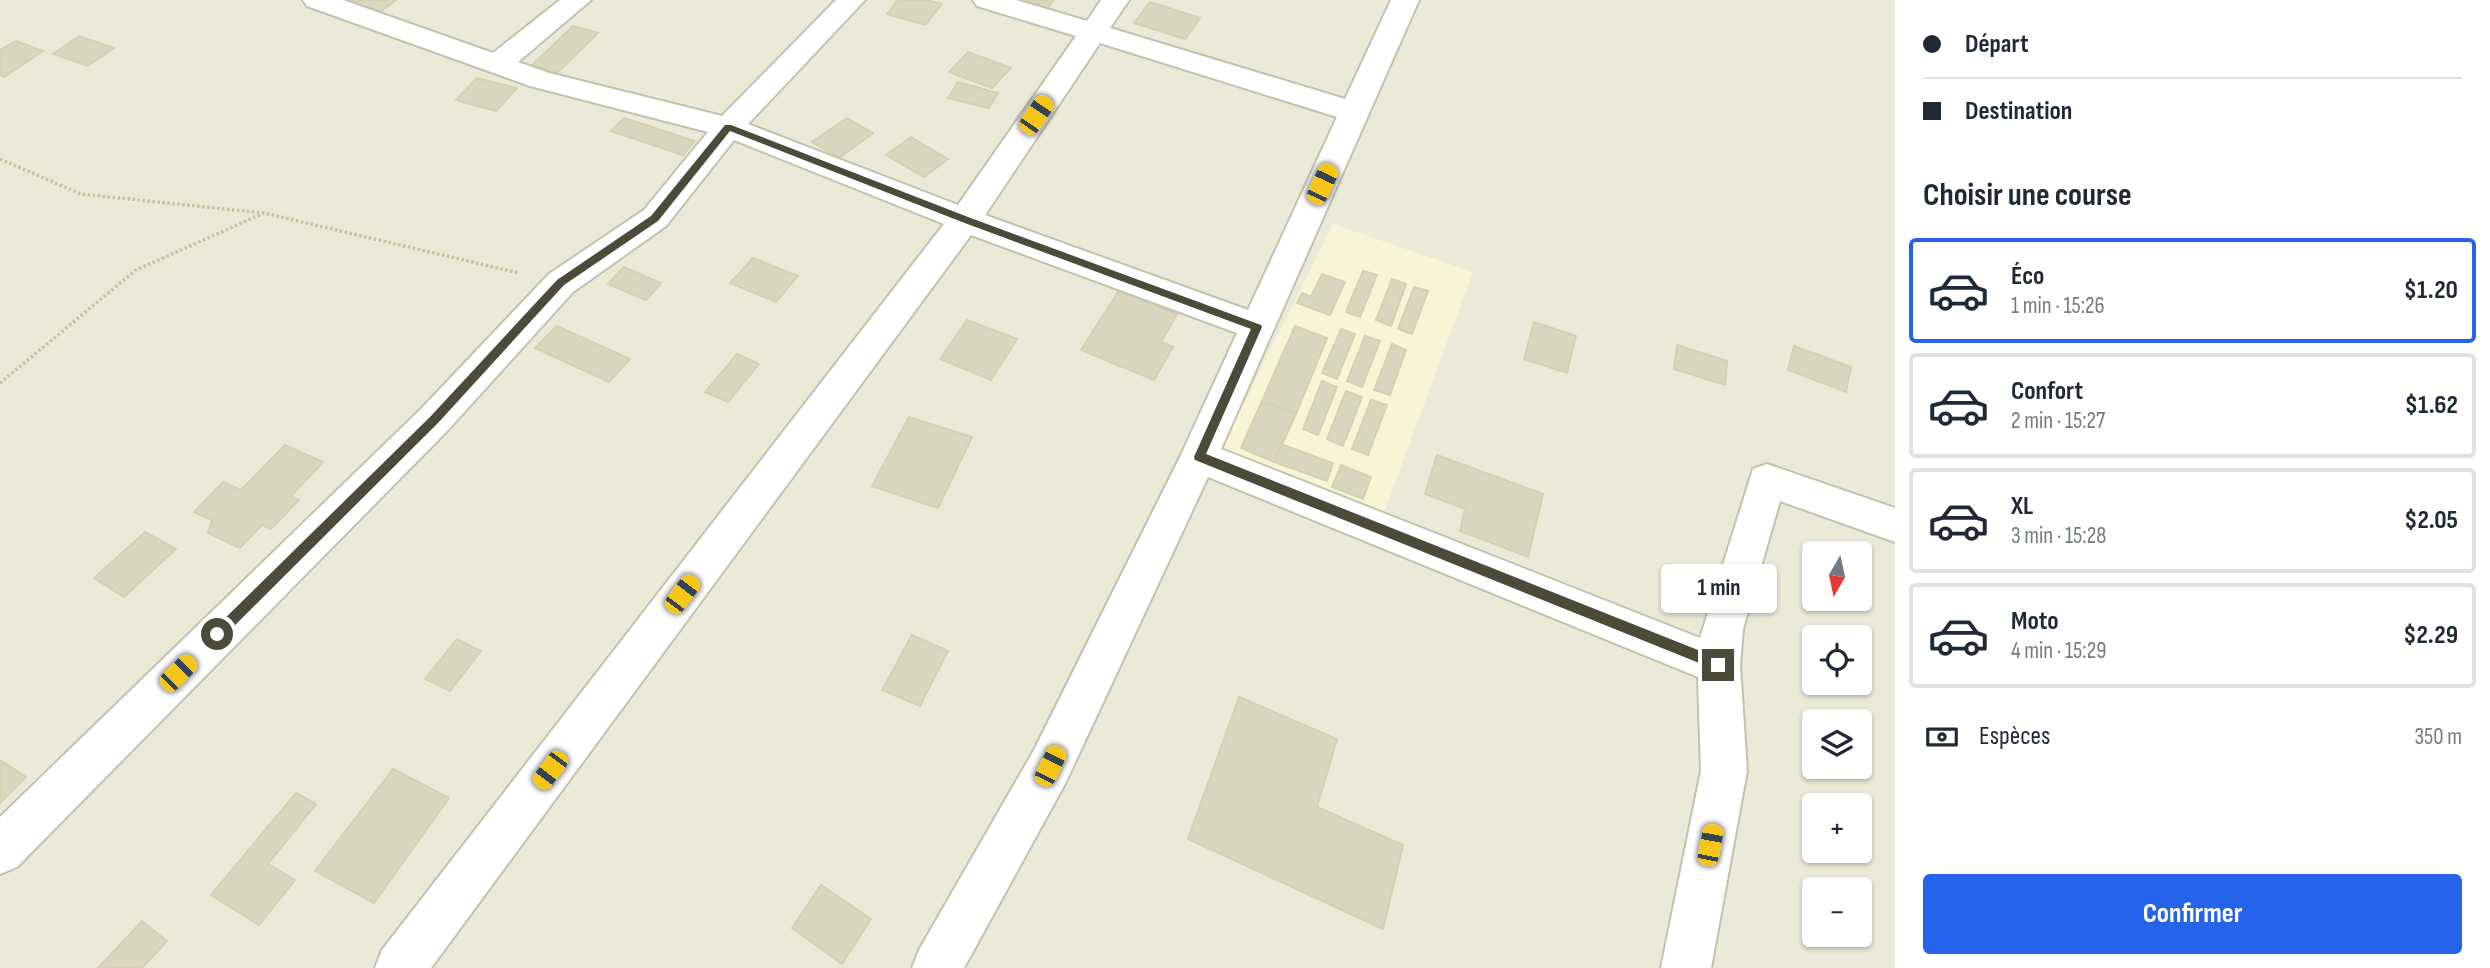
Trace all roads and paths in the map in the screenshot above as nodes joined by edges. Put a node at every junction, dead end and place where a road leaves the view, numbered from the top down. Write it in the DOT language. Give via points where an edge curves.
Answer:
graph roads {
  1 [pos="318,0"];
  2 [pos="577,0"];
  3 [pos="851,0"];
  4 [pos="987,0"];
  5 [pos="1115,0"];
  6 [pos="1405,0"];
  7 [pos="1092,32"];
  8 [pos="498,64"];
  9 [pos="1354,112"];
  10 [pos="728,127"];
  11 [pos="0,159"];
  12 [pos="264,213"];
  13 [pos="965,220"];
  14 [pos="561,283"];
  15 [pos="1257,327"];
  16 [pos="0,383"];
  17 [pos="1199,457"];
  18 [pos="1895,525"];
  19 [pos="1718,665"];
  20 [pos="0,850"];
  21 [pos="400,968"];
  22 [pos="937,968"];
  23 [pos="1686,968"];
  1 -- 8 [label="street"];
  2 -- 8 [label="street"];
  3 -- 10 [label="street"];
  4 -- 7 [label="street"];
  5 -- 7 [label="street"];
  6 -- 9 [label="street"];
  7 -- 9 [label="street"];
  7 -- 13 [label="street"];
  8 -- 10 [label="street" via="540,80"];
  9 -- 15 [label="street"];
  10 -- 13 [label="street"];
  10 -- 14 [label="street" via="654,218"];
  11 -- 12 [label="path" via="81,194"];
  12 -- 14 [label="path"];
  12 -- 16 [label="path" via="136,270"];
  13 -- 15 [label="street"];
  13 -- 21 [label="street"];
  14 -- 20 [label="street" via="434,420"];
  15 -- 17 [label="street"];
  17 -- 19 [label="street"];
  17 -- 22 [label="street" via="1050,766"];
  18 -- 19 [label="street" via="1767,480 1722,629"];
  19 -- 23 [label="street" via="1724,771"];
}
